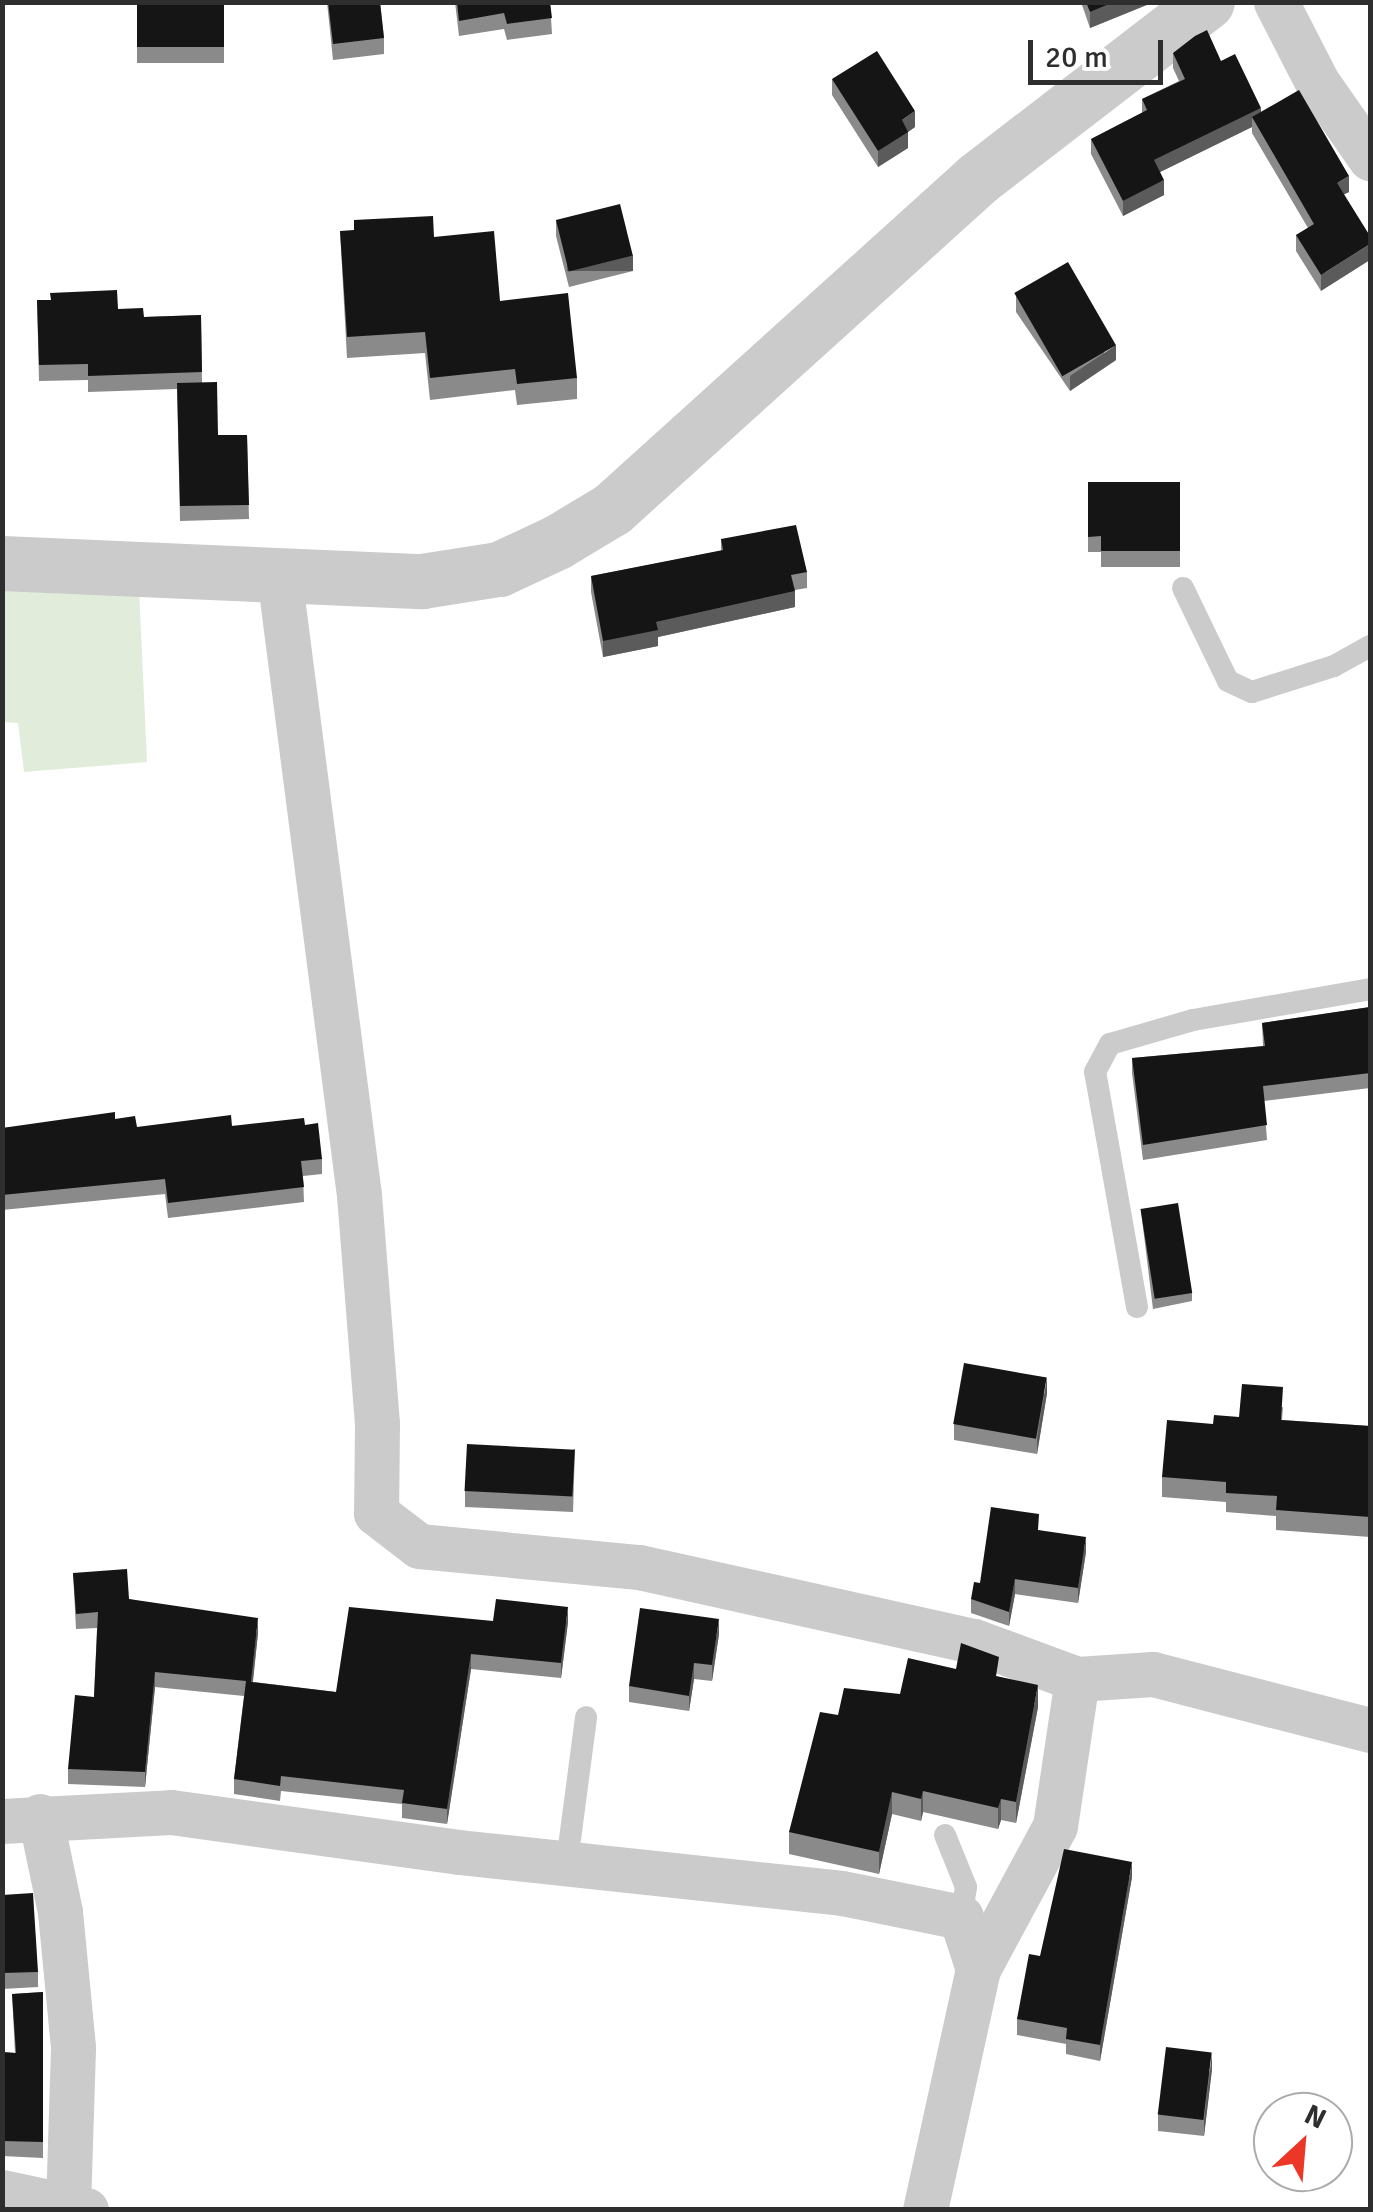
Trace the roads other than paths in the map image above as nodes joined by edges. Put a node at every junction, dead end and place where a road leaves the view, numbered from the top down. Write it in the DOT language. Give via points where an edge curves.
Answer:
graph roads {
  1 [pos="1206,2"];
  2 [pos="1276,2"];
  3 [pos="1370,158"];
  4 [pos="2,563"];
  5 [pos="279,575"];
  6 [pos="1183,588"];
  7 [pos="1370,646"];
  8 [pos="1370,989"];
  9 [pos="1136,1308"];
  10 [pos="1077,1680"];
  11 [pos="586,1717"];
  12 [pos="1370,1730"];
  13 [pos="21,1818"];
  14 [pos="945,1835"];
  15 [pos="567,1862"];
  16 [pos="961,1917"];
  17 [pos="978,1969"];
  18 [pos="2,2192"];
  19 [pos="77,2208"];
  20 [pos="925,2210"];
  1 -- 5 [label="street" via="976,179 612,509 499,569 422,580"];
  2 -- 3 [label="street" via="1317,82"];
  4 -- 5 [label="street"];
  5 -- 10 [label="street" via="359,1195 376,1513 419,1546 639,1568 974,1641"];
  6 -- 7 [label="lane" via="1228,681 1252,692 1334,666"];
  8 -- 9 [label="lane" via="1193,1020 1110,1044 1095,1072"];
  10 -- 12 [label="street" via="1153,1674"];
  10 -- 17 [label="street" via="1056,1826"];
  11 -- 15 [label="lane"];
  13 -- 15 [label="street" via="171,1812"];
  13 -- 19 [label="street" via="60,1912"];
  14 -- 16 [label="lane" via="966,1888"];
  15 -- 16 [label="street" via="842,1892"];
  16 -- 17 [label="street"];
  17 -- 20 [label="street"];
  18 -- 19 [label="street"];
}
